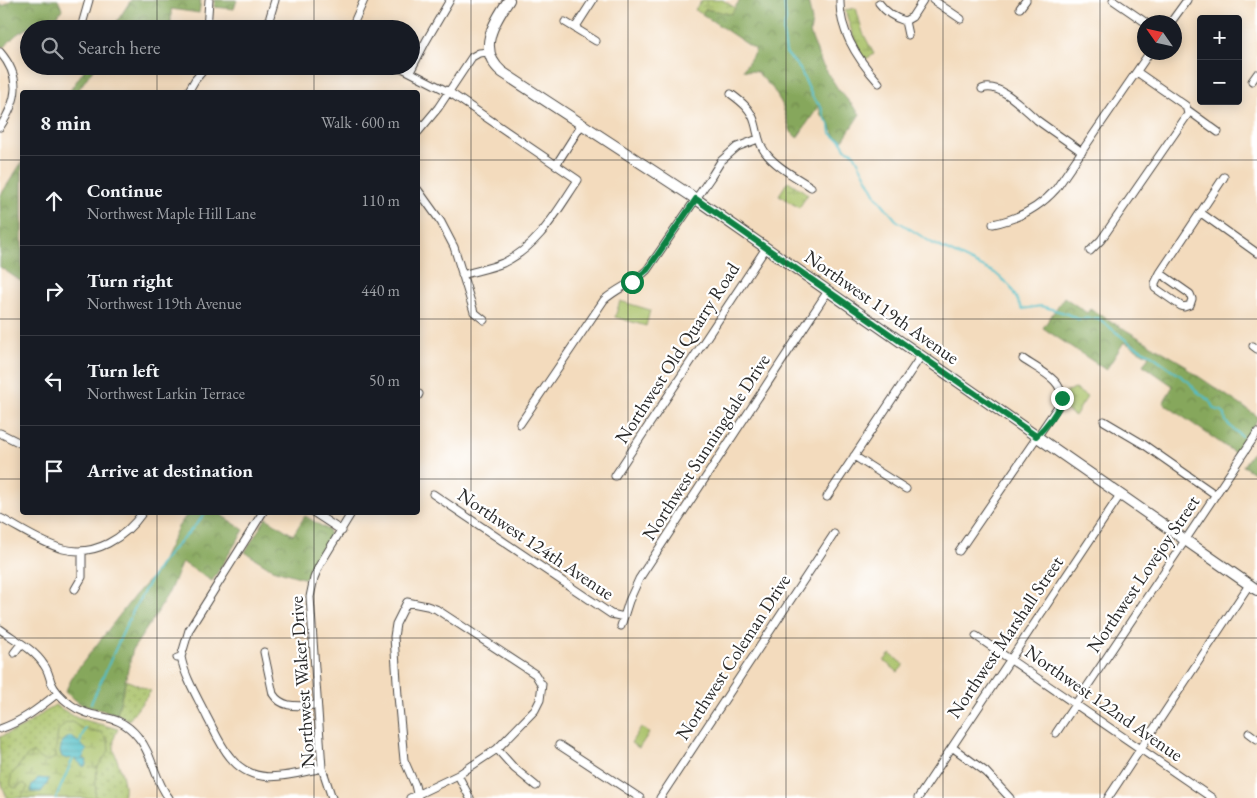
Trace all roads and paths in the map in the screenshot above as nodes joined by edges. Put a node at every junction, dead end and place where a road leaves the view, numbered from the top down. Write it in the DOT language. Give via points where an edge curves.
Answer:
graph roads {
  1 [pos="89,0"];
  2 [pos="209,0"];
  3 [pos="275,0"];
  4 [pos="364,0"];
  5 [pos="450,0"];
  6 [pos="509,0"];
  7 [pos="593,0"];
  8 [pos="840,0"];
  9 [pos="923,0"];
  10 [pos="933,0"];
  11 [pos="1026,0"];
  12 [pos="1113,0"];
  13 [pos="1187,0"];
  14 [pos="879,3"];
  15 [pos="1020,8"];
  16 [pos="1176,15"];
  17 [pos="1137,16"];
  18 [pos="961,19"];
  19 [pos="83,20"];
  20 [pos="208,20"];
  21 [pos="269,20"];
  22 [pos="355,20"];
  23 [pos="905,21"];
  24 [pos="565,22"];
  25 [pos="575,28"];
  26 [pos="908,35"];
  27 [pos="596,42"];
  28 [pos="0,52"];
  29 [pos="489,52"];
  30 [pos="420,53"];
  31 [pos="1145,60"];
  32 [pos="1137,72"];
  33 [pos="1257,74"];
  34 [pos="199,75"];
  35 [pos="416,75"];
  36 [pos="1252,81"];
  37 [pos="879,83"];
  38 [pos="982,89"];
  39 [pos="189,90"];
  40 [pos="449,92"];
  41 [pos="731,94"];
  42 [pos="1189,111"];
  43 [pos="582,124"];
  44 [pos="0,127"];
  45 [pos="420,130"];
  46 [pos="1218,132"];
  47 [pos="758,139"];
  48 [pos="1082,152"];
  49 [pos="556,165"];
  50 [pos="1224,177"];
  51 [pos="811,187"];
  52 [pos="420,193"];
  53 [pos="696,199"];
  54 [pos="1201,213"];
  55 [pos="993,224"];
  56 [pos="766,248"];
  57 [pos="1090,251"];
  58 [pos="1257,252"];
  59 [pos="1160,274"];
  60 [pos="462,275"];
  61 [pos="828,291"];
  62 [pos="484,320"];
  63 [pos="921,356"];
  64 [pos="1023,359"];
  65 [pos="1104,421"];
  66 [pos="520,424"];
  67 [pos="0,433"];
  68 [pos="1257,433"];
  69 [pos="1036,436"];
  70 [pos="20,443"];
  71 [pos="854,456"];
  72 [pos="615,476"];
  73 [pos="906,490"];
  74 [pos="433,494"];
  75 [pos="1120,495"];
  76 [pos="1216,495"];
  77 [pos="827,497"];
  78 [pos="141,515"];
  79 [pos="261,515"];
  80 [pos="318,515"];
  81 [pos="350,515"];
  82 [pos="0,518"];
  83 [pos="342,531"];
  84 [pos="834,534"];
  85 [pos="1184,540"];
  86 [pos="82,551"];
  87 [pos="959,551"];
  88 [pos="1253,588"];
  89 [pos="75,589"];
  90 [pos="624,618"];
  91 [pos="621,626"];
  92 [pos="0,629"];
  93 [pos="976,636"];
  94 [pos="21,644"];
  95 [pos="264,652"];
  96 [pos="14,653"];
  97 [pos="1011,659"];
  98 [pos="58,693"];
  99 [pos="1075,704"];
  100 [pos="317,705"];
  101 [pos="0,729"];
  102 [pos="1056,733"];
  103 [pos="1249,733"];
  104 [pos="1257,739"];
  105 [pos="560,745"];
  106 [pos="952,747"];
  107 [pos="1141,748"];
  108 [pos="497,749"];
  109 [pos="322,768"];
  110 [pos="458,775"];
  111 [pos="536,786"];
  112 [pos="415,797"];
  113 [pos="169,798"];
  114 [pos="332,798"];
  115 [pos="470,798"];
  116 [pos="640,798"];
  117 [pos="660,798"];
  118 [pos="918,798"];
  119 [pos="1010,798"];
  120 [pos="1108,798"];
  121 [pos="1212,798"];
  1 -- 19 [label="street"];
  2 -- 20 [label="street"];
  3 -- 21 [label="street"];
  4 -- 22 [label="street"];
  5 -- 30 [label="street"];
  6 -- 29 [label="street" via="492,29"];
  7 -- 25 [label="street"];
  8 -- 37 [label="street" via="850,41 860,60"];
  9 -- 23 [label="street" via="912,17"];
  10 -- 18 [label="street"];
  11 -- 15 [label="street"];
  12 -- 17 [label="street"];
  13 -- 16 [label="street"];
  14 -- 23 [label="street"];
  23 -- 26 [label="street"];
  24 -- 25 [label="street"];
  25 -- 27 [label="street"];
  28 -- 44 [label="street" via="13,73 15,96"];
  29 -- 40 [label="street" via="472,56"];
  29 -- 43 [label="street, Northwest 119th Avenue" via="502,72"];
  31 -- 32 [label="street"];
  32 -- 42 [label="street"];
  32 -- 48 [label="street"];
  33 -- 36 [label="street"];
  34 -- 39 [label="street"];
  35 -- 40 [label="street"];
  38 -- 48 [label="street" via="991,88 1006,94"];
  40 -- 45 [label="street"];
  40 -- 49 [label="street"];
  41 -- 47 [label="street" via="749,110 756,124"];
  42 -- 46 [label="street"];
  42 -- 57 [label="street" via="1101,240"];
  43 -- 49 [label="street"];
  43 -- 53 [label="street, Northwest 119th Avenue"];
  47 -- 51 [label="street" via="774,162"];
  47 -- 53 [label="street" via="737,147 724,157"];
  48 -- 55 [label="street" via="1050,196 1022,215"];
  49 -- 60 [label="street" via="578,180 536,240 503,263"];
  50 -- 54 [label="street"];
  52 -- 60 [label="street" via="454,247"];
  53 -- 56 [label="street, Northwest 119th Avenue"];
  53 -- 66 [label="street" via="647,270 604,300"];
  54 -- 58 [label="street"];
  54 -- 59 [label="street"];
  56 -- 61 [label="street, Northwest 119th Avenue"];
  56 -- 72 [label="street, Northwest Old Quarry Road"];
  59 -- 59 [label="street" via="1190,294 1190,305 1181,306 1155,288 1154,283"];
  60 -- 62 [label="street" via="474,312"];
  61 -- 63 [label="street, Northwest 119th Avenue"];
  61 -- 90 [label="street, Northwest Sunningdale Drive" via="639,578"];
  63 -- 69 [label="street, Northwest 119th Avenue"];
  63 -- 71 [label="street"];
  64 -- 69 [label="street" via="1058,383 1062,393 1059,405"];
  65 -- 76 [label="street"];
  67 -- 70 [label="street"];
  68 -- 76 [label="street, Northwest Lovejoy Street"];
  69 -- 75 [label="street, Northwest 119th Avenue"];
  69 -- 87 [label="street"];
  71 -- 73 [label="street"];
  71 -- 77 [label="street"];
  74 -- 90 [label="street, Northwest 124th Avenue" via="611,614"];
  75 -- 85 [label="street, Northwest 119th Avenue"];
  75 -- 97 [label="street, Northwest Marshall Street"];
  76 -- 85 [label="street, Northwest Lovejoy Street"];
  78 -- 86 [label="street" via="130,529 111,543"];
  79 -- 109 [label="street" via="189,630 179,657 225,750 238,766 271,778"];
  80 -- 83 [label="street"];
  81 -- 83 [label="street, Northwest Waker Drive"];
  82 -- 86 [label="street" via="49,544"];
  83 -- 100 [label="street, Northwest Waker Drive" via="319,566 310,597"];
  84 -- 117 [label="street, Northwest Coleman Drive"];
  85 -- 88 [label="street, Northwest 119th Avenue"];
  85 -- 99 [label="street, Northwest Lovejoy Street"];
  86 -- 89 [label="street" via="82,577"];
  88 -- 107 [label="street"];
  90 -- 91 [label="street, Northwest Sunningdale Drive"];
  92 -- 94 [label="street"];
  93 -- 97 [label="street, Northwest 122nd Avenue"];
  94 -- 96 [label="street"];
  94 -- 98 [label="street" via="44,664"];
  95 -- 100 [label="street" via="276,699 290,706"];
  97 -- 99 [label="street, Northwest 122nd Avenue"];
  97 -- 106 [label="street, Northwest Marshall Street"];
  98 -- 101 [label="street" via="28,716"];
  98 -- 113 [label="street" via="81,711 118,720 133,731 144,746 156,777"];
  99 -- 102 [label="street, Northwest Lovejoy Street"];
  99 -- 107 [label="street, Northwest 122nd Avenue"];
  100 -- 109 [label="street, Northwest Waker Drive"];
  103 -- 104 [label="street"];
  105 -- 116 [label="street"];
  106 -- 118 [label="street, Northwest Marshall Street"];
  106 -- 119 [label="street" via="986,772"];
  107 -- 120 [label="street"];
  107 -- 121 [label="street, Northwest 122nd Avenue"];
  108 -- 110 [label="street"];
  108 -- 111 [label="street"];
  108 -- 112 [label="street" via="536,710 541,684 535,674 436,609 407,602 396,624 394,637 404,760 415,785"];
  109 -- 114 [label="street, Northwest Waker Drive"];
  110 -- 112 [label="street"];
  110 -- 115 [label="street"];
}
